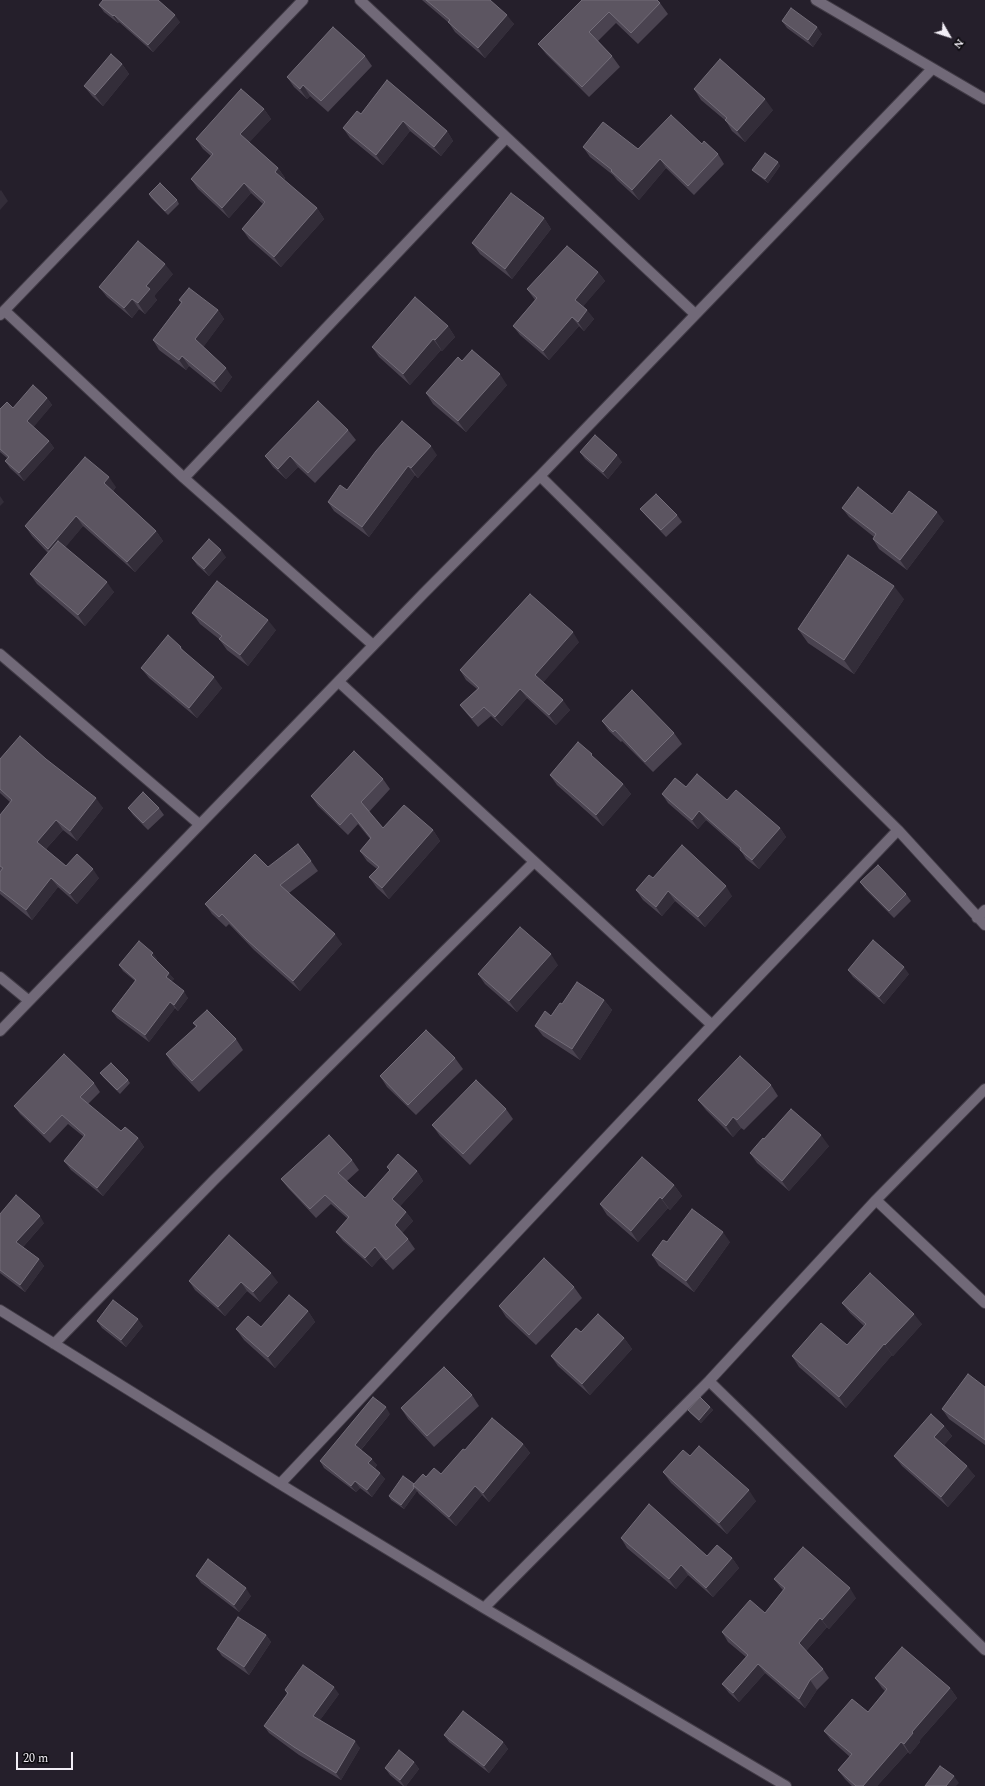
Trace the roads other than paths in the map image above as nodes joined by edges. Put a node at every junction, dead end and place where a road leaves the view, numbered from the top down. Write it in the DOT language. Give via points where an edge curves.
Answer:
graph roads {
  1 [pos="303,0"];
  2 [pos="360,0"];
  3 [pos="816,0"];
  4 [pos="932,69"];
  5 [pos="985,99"];
  6 [pos="506,138"];
  7 [pos="2,313"];
  8 [pos="695,314"];
  9 [pos="540,476"];
  10 [pos="184,478"];
  11 [pos="373,645"];
  12 [pos="0,654"];
  13 [pos="338,682"];
  14 [pos="199,824"];
  15 [pos="898,830"];
  16 [pos="534,862"];
  17 [pos="985,910"];
  18 [pos="977,918"];
  19 [pos="985,926"];
  20 [pos="0,977"];
  21 [pos="28,1000"];
  22 [pos="712,1026"];
  23 [pos="0,1031"];
  24 [pos="985,1089"];
  25 [pos="876,1200"];
  26 [pos="985,1303"];
  27 [pos="0,1310"];
  28 [pos="54,1344"];
  29 [pos="708,1381"];
  30 [pos="280,1484"];
  31 [pos="484,1608"];
  32 [pos="985,1650"];
  33 [pos="786,1786"];
  1 -- 7 [label="street"];
  2 -- 6 [label="street"];
  3 -- 4 [label="street"];
  4 -- 5 [label="street"];
  4 -- 8 [label="street"];
  6 -- 8 [label="street"];
  6 -- 10 [label="street"];
  7 -- 10 [label="street"];
  8 -- 9 [label="street"];
  9 -- 11 [label="street"];
  9 -- 15 [label="street"];
  10 -- 11 [label="street"];
  11 -- 13 [label="street"];
  12 -- 14 [label="street"];
  13 -- 14 [label="street"];
  13 -- 16 [label="street"];
  14 -- 21 [label="street"];
  15 -- 18 [label="street"];
  15 -- 22 [label="street"];
  16 -- 22 [label="street"];
  16 -- 28 [label="street" via="220,1174"];
  17 -- 18 [label="street"];
  18 -- 19 [label="street"];
  20 -- 21 [label="street"];
  21 -- 23 [label="street"];
  22 -- 30 [label="street"];
  24 -- 25 [label="street"];
  25 -- 26 [label="street"];
  25 -- 29 [label="street"];
  27 -- 28 [label="street"];
  28 -- 30 [label="street"];
  29 -- 31 [label="street"];
  29 -- 32 [label="street"];
  30 -- 31 [label="street"];
  31 -- 33 [label="street"];
}
